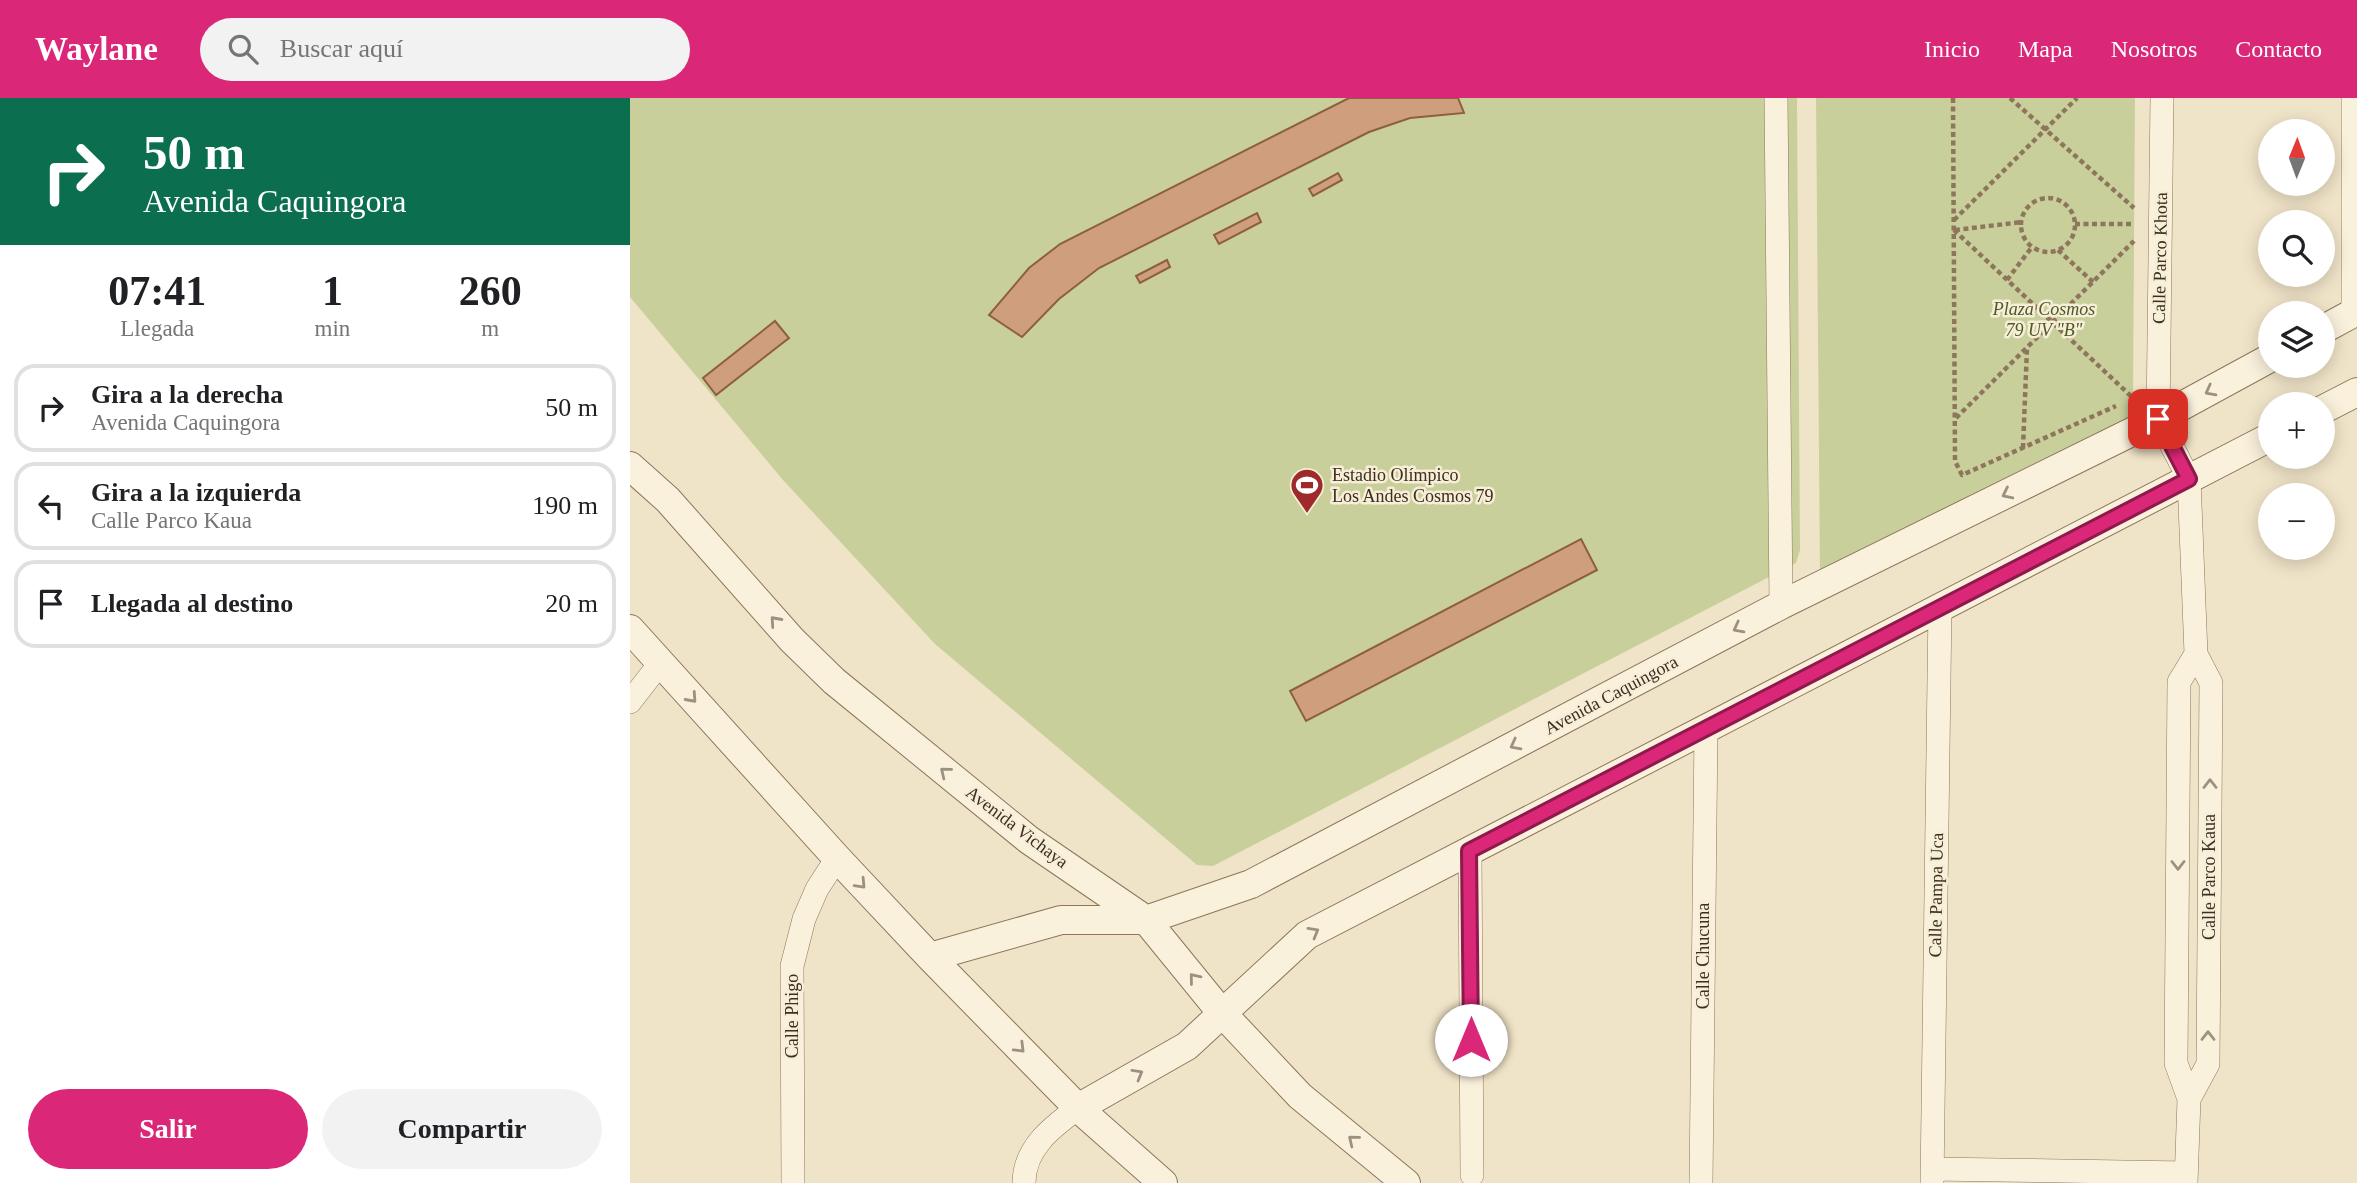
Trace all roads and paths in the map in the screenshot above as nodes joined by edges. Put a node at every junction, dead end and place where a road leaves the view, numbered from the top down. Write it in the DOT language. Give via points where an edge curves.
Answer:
graph roads {
  1 [pos="1776,98"];
  2 [pos="1954,98"];
  3 [pos="2010,98"];
  4 [pos="2077,98"];
  5 [pos="2162,98"];
  6 [pos="2353,98"];
  7 [pos="2045,130"];
  8 [pos="2134,194"];
  9 [pos="2134,208"];
  10 [pos="1954,221"];
  11 [pos="2022,222"];
  12 [pos="2075,224"];
  13 [pos="2134,224"];
  14 [pos="1954,230"];
  15 [pos="2134,241"];
  16 [pos="2032,247"];
  17 [pos="2058,250"];
  18 [pos="2134,254"];
  19 [pos="2007,280"];
  20 [pos="2093,282"];
  21 [pos="2355,312"];
  22 [pos="2052,323"];
  23 [pos="2335,323"];
  24 [pos="2027,348"];
  25 [pos="2258,365"];
  26 [pos="2133,385"];
  27 [pos="2357,392"];
  28 [pos="2133,398"];
  29 [pos="2335,403"];
  30 [pos="1954,419"];
  31 [pos="2158,419"];
  32 [pos="2258,443"];
  33 [pos="2023,447"];
  34 [pos="630,466"];
  35 [pos="2189,479"];
  36 [pos="1781,606"];
  37 [pos="1940,607"];
  38 [pos="630,629"];
  39 [pos="2196,654"];
  40 [pos="660,662"];
  41 [pos="630,702"];
  42 [pos="1706,729"];
  43 [pos="1469,851"];
  44 [pos="837,859"];
  45 [pos="1146,920"];
  46 [pos="930,957"];
  47 [pos="1222,1012"];
  48 [pos="2189,1099"];
  49 [pos="1079,1108"];
  50 [pos="1472,1175"];
  51 [pos="1932,1176"];
  52 [pos="2186,1178"];
  53 [pos="793,1183"];
  54 [pos="1024,1183"];
  55 [pos="1163,1183"];
  56 [pos="1406,1183"];
  57 [pos="1701,1183"];
  1 -- 36 [label="street"];
  2 -- 10 [label="path"];
  3 -- 7 [label="path"];
  4 -- 7 [label="path"];
  5 -- 31 [label="street, Calle Parco Khota"];
  6 -- 21 [label="street"];
  7 -- 9 [label="path"];
  7 -- 10 [label="path"];
  8 -- 9 [label="path"];
  9 -- 13 [label="path"];
  10 -- 14 [label="path"];
  11 -- 12 [label="path" via="2030,206 2055,199 2069,208"];
  11 -- 14 [label="path"];
  11 -- 16 [label="path" via="2022,232"];
  12 -- 13 [label="path"];
  12 -- 17 [label="path" via="2071,240"];
  13 -- 15 [label="path"];
  14 -- 19 [label="path"];
  14 -- 30 [label="path"];
  15 -- 18 [label="path"];
  15 -- 20 [label="path"];
  16 -- 17 [label="path"];
  16 -- 19 [label="path"];
  17 -- 20 [label="path"];
  19 -- 22 [label="path"];
  20 -- 22 [label="path"];
  21 -- 23 [label="street"];
  22 -- 24 [label="path"];
  22 -- 28 [label="path"];
  24 -- 30 [label="path"];
  24 -- 33 [label="path"];
  25 -- 31 [label="street, Avenida Caquingora, one-way"];
  26 -- 28 [label="path"];
  27 -- 29 [label="street"];
  28 -- 33 [label="path"];
  30 -- 33 [label="path" via="1955,461 1962,475"];
  31 -- 35 [label="street, Calle Parco Kaua"];
  31 -- 36 [label="street, Avenida Caquingora, one-way"];
  32 -- 35 [label="street"];
  45 -- 34 [label="street, Avenida Vichaya, one-way" via="1029,840 834,681 668,500"];
  35 -- 37 [label="street"];
  35 -- 39 [label="street, Calle Parco Kaua"];
  36 -- 45 [label="street, Avenida Caquingora, one-way" via="1251,884"];
  37 -- 42 [label="street"];
  37 -- 51 [label="street, Calle Pampa Uca"];
  38 -- 40 [label="street"];
  39 -- 48 [label="street, Calle Parco Kaua, one-way" via="2179,682 2176,1063"];
  48 -- 39 [label="street, Calle Parco Kaua, one-way" via="2208,1064 2211,683"];
  40 -- 41 [label="street"];
  40 -- 44 [label="street, one-way"];
  42 -- 43 [label="street"];
  42 -- 57 [label="street, Calle Chucuna"];
  47 -- 43 [label="street, one-way" via="1307,935"];
  43 -- 50 [label="street"];
  44 -- 46 [label="street, one-way"];
  44 -- 53 [label="street, Calle Phigo" via="804,919 792,965"];
  45 -- 46 [label="street, Avenida Caquingora" via="1061,920"];
  47 -- 45 [label="street, Avenida Vichaya, one-way"];
  46 -- 49 [label="street, one-way"];
  49 -- 47 [label="street, one-way" via="1187,1046"];
  56 -- 47 [label="street, Avenida Vichaya, one-way" via="1300,1096"];
  48 -- 52 [label="street, Calle Parco Kaua"];
  49 -- 54 [label="street" via="1048,1129 1024,1167"];
  49 -- 55 [label="street"];
  51 -- 52 [label="street"];
}
